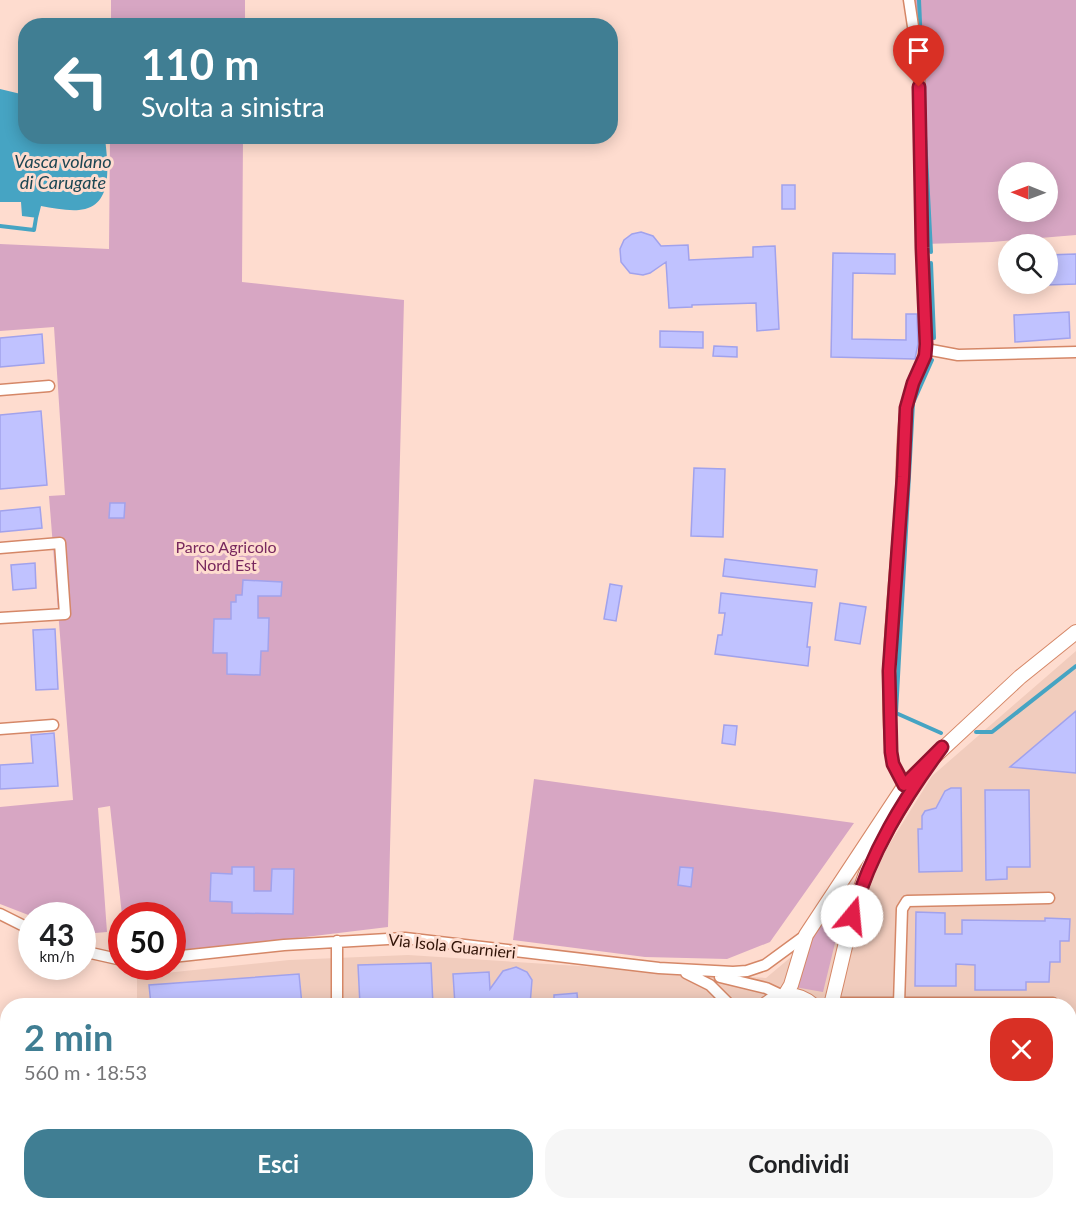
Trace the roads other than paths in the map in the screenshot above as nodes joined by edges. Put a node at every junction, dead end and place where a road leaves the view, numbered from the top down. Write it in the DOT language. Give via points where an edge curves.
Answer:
graph roads {
  1 [pos="909,0"];
  2 [pos="926,349"];
  3 [pos="1076,352"];
  4 [pos="49,386"];
  5 [pos="0,390"];
  6 [pos="0,548"];
  7 [pos="0,618"];
  8 [pos="1076,632"];
  9 [pos="53,724"];
  10 [pos="0,729"];
  11 [pos="942,747"];
  12 [pos="904,785"];
  13 [pos="1049,898"];
  14 [pos="0,914"];
  15 [pos="18,923"];
  16 [pos="807,934"];
  17 [pos="337,941"];
  18 [pos="186,956"];
  19 [pos="659,968"];
  20 [pos="693,970"];
  21 [pos="784,995"];
  22 [pos="337,998"];
  23 [pos="724,998"];
  24 [pos="776,998"];
  25 [pos="801,998"];
  26 [pos="832,998"];
  27 [pos="899,998"];
  1 -- 2 [label="street" via="919,66"];
  2 -- 3 [label="street" via="958,356"];
  2 -- 12 [label="street" via="906,408 889,671 891,752"];
  4 -- 5 [label="street"];
  6 -- 7 [label="street" via="60,543 64,614"];
  8 -- 11 [label="main road"];
  9 -- 10 [label="street"];
  11 -- 12 [label="main road"];
  11 -- 26 [label="main road" via="909,793 868,868"];
  12 -- 16 [label="main road"];
  13 -- 27 [label="street" via="906,901 902,909"];
  14 -- 15 [label="street"];
  16 -- 20 [label="street, Via Isola Guarnieri" via="755,969"];
  16 -- 21 [label="main road" via="791,985"];
  17 -- 18 [label="street, Via Isola Guarnieri"];
  17 -- 19 [label="street, Via Isola Guarnieri" via="424,939"];
  17 -- 22 [label="street"];
  19 -- 20 [label="street, Via Isola Guarnieri"];
  19 -- 23 [label="street, Via Isola Guarnieri" via="696,977"];
  20 -- 21 [label="street, Via Isola Guarnieri"];
  21 -- 24 [label="main road"];
  21 -- 25 [label="main road"];
}
